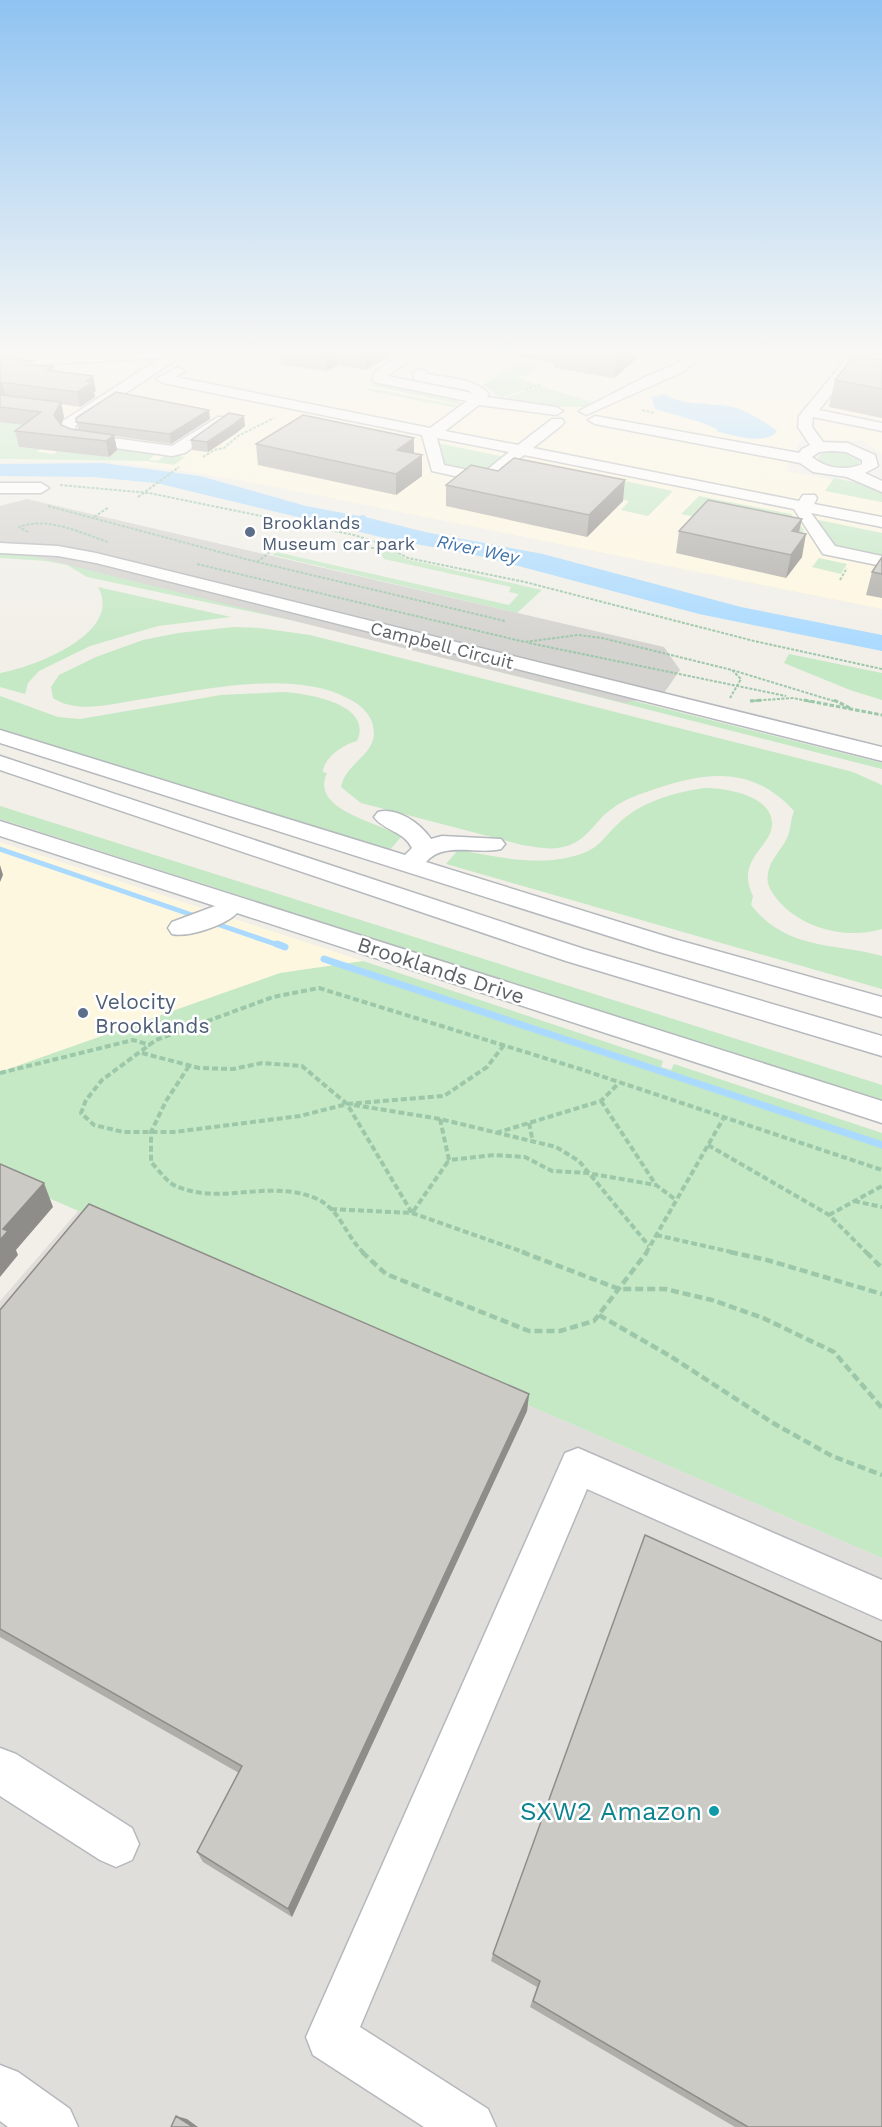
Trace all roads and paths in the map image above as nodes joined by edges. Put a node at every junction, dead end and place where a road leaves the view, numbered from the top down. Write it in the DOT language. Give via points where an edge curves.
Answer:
graph roads {
  1 [pos="210,452"];
  2 [pos="433,452"];
  3 [pos="517,452"];
  4 [pos="531,452"];
  5 [pos="768,452"];
  6 [pos="807,452"];
  7 [pos="860,452"];
  8 [pos="806,459"];
  9 [pos="197,460"];
  10 [pos="175,470"];
  11 [pos="876,470"];
  12 [pos="831,471"];
  13 [pos="849,472"];
  14 [pos="64,485"];
  15 [pos="47,486"];
  16 [pos="882,487"];
  17 [pos="0,488"];
  18 [pos="61,488"];
  19 [pos="144,492"];
  20 [pos="138,497"];
  21 [pos="48,506"];
  22 [pos="802,506"];
  23 [pos="109,507"];
  24 [pos="94,517"];
  25 [pos="882,522"];
  26 [pos="0,538"];
  27 [pos="34,541"];
  28 [pos="116,544"];
  29 [pos="279,545"];
  30 [pos="0,548"];
  31 [pos="371,548"];
  32 [pos="394,548"];
  33 [pos="882,561"];
  34 [pos="192,562"];
  35 [pos="257,562"];
  36 [pos="505,621"];
  37 [pos="525,642"];
  38 [pos="882,669"];
  39 [pos="732,670"];
  40 [pos="738,688"];
  41 [pos="793,698"];
  42 [pos="743,702"];
  43 [pos="734,704"];
  44 [pos="850,708"];
  45 [pos="882,715"];
  46 [pos="0,736"];
  47 [pos="882,754"];
  48 [pos="0,763"];
  49 [pos="386,816"];
  50 [pos="2,830"];
  51 [pos="493,844"];
  52 [pos="417,857"];
  53 [pos="227,909"];
  54 [pos="181,928"];
  55 [pos="882,1006"];
  56 [pos="150,1045"];
  57 [pos="504,1045"];
  58 [pos="882,1046"];
  59 [pos="141,1053"];
  60 [pos="189,1066"];
  61 [pos="0,1073"];
  62 [pos="619,1083"];
  63 [pos="601,1101"];
  64 [pos="347,1104"];
  65 [pos="882,1112"];
  66 [pos="441,1119"];
  67 [pos="723,1119"];
  68 [pos="529,1123"];
  69 [pos="151,1132"];
  70 [pos="495,1133"];
  71 [pos="533,1142"];
  72 [pos="708,1145"];
  73 [pos="450,1160"];
  74 [pos="882,1170"];
  75 [pos="587,1173"];
  76 [pos="656,1185"];
  77 [pos="882,1186"];
  78 [pos="676,1201"];
  79 [pos="854,1201"];
  80 [pos="882,1207"];
  81 [pos="330,1209"];
  82 [pos="412,1213"];
  83 [pos="829,1215"];
  84 [pos="656,1235"];
  85 [pos="649,1246"];
  86 [pos="882,1268"];
  87 [pos="618,1289"];
  88 [pos="882,1294"];
  89 [pos="599,1315"];
  90 [pos="882,1408"];
  91 [pos="882,1475"];
  92 [pos="882,1600"];
  93 [pos="0,1770"];
  94 [pos="116,1844"];
  95 [pos="0,2090"];
  96 [pos="52,2127"];
  97 [pos="470,2127"];
  1 -- 9 [label="path"];
  2 -- 3 [label="street" via="437,468 486,478"];
  4 -- 22 [label="street"];
  5 -- 8 [label="street"];
  6 -- 8 [label="street"];
  7 -- 11 [label="street" via="870,458"];
  8 -- 12 [label="street"];
  10 -- 19 [label="path"];
  11 -- 13 [label="street"];
  12 -- 13 [label="street"];
  12 -- 22 [label="street"];
  13 -- 16 [label="street"];
  14 -- 15 [label="path"];
  14 -- 18 [label="path"];
  14 -- 19 [label="path"];
  15 -- 17 [label="street"];
  19 -- 20 [label="path"];
  19 -- 32 [label="path"];
  21 -- 24 [label="path"];
  22 -- 25 [label="street"];
  22 -- 33 [label="street" via="801,511 829,550"];
  23 -- 24 [label="path"];
  24 -- 35 [label="path"];
  26 -- 27 [label="street"];
  27 -- 28 [label="path" via="19,528 25,523 68,528"];
  27 -- 30 [label="street, Campbell Circuit"];
  27 -- 47 [label="street, Campbell Circuit"];
  29 -- 35 [label="path"];
  31 -- 32 [label="path"];
  32 -- 38 [label="path" via="408,558 540,585 676,622"];
  34 -- 37 [label="path"];
  35 -- 36 [label="path"];
  37 -- 39 [label="path" via="578,635 602,638"];
  37 -- 40 [label="path"];
  39 -- 40 [label="path" via="741,679"];
  39 -- 44 [label="path" via="828,697"];
  40 -- 41 [label="path"];
  40 -- 43 [label="path" via="726,702"];
  41 -- 42 [label="path"];
  41 -- 44 [label="path"];
  44 -- 45 [label="path"];
  46 -- 52 [label="street"];
  48 -- 58 [label="street" via="575,955"];
  49 -- 52 [label="street" via="421,839"];
  50 -- 53 [label="street, Brooklands Drive"];
  51 -- 52 [label="street" via="442,843"];
  52 -- 55 [label="street" via="665,945"];
  53 -- 54 [label="street"];
  53 -- 65 [label="street, Brooklands Drive"];
  56 -- 57 [label="path" via="273,997 319,988"];
  56 -- 59 [label="path"];
  56 -- 61 [label="path" via="133,1040"];
  57 -- 62 [label="path"];
  57 -- 64 [label="path" via="487,1067 444,1096"];
  59 -- 60 [label="path"];
  59 -- 69 [label="path" via="109,1072 85,1098 81,1113 94,1125 123,1132"];
  60 -- 64 [label="path" via="302,1066"];
  60 -- 69 [label="path"];
  62 -- 63 [label="path"];
  62 -- 67 [label="path"];
  63 -- 68 [label="path"];
  63 -- 76 [label="path"];
  64 -- 66 [label="path"];
  64 -- 69 [label="path" via="300,1116"];
  64 -- 82 [label="path"];
  66 -- 70 [label="path"];
  66 -- 73 [label="path"];
  67 -- 72 [label="path"];
  67 -- 74 [label="path"];
  68 -- 70 [label="path"];
  68 -- 71 [label="path"];
  69 -- 81 [label="path" via="151,1162 176,1187 215,1195 282,1190 316,1199"];
  70 -- 71 [label="path"];
  71 -- 75 [label="path" via="556,1147 579,1161"];
  72 -- 78 [label="path"];
  72 -- 83 [label="path"];
  73 -- 75 [label="path" via="494,1155 525,1157 552,1170"];
  73 -- 82 [label="path"];
  75 -- 76 [label="path"];
  75 -- 85 [label="path"];
  76 -- 78 [label="path"];
  77 -- 79 [label="path"];
  78 -- 84 [label="path"];
  79 -- 80 [label="path"];
  79 -- 83 [label="path"];
  81 -- 82 [label="path"];
  81 -- 89 [label="path" via="340,1217 356,1246 386,1274 465,1306 529,1331 561,1331"];
  82 -- 87 [label="path"];
  83 -- 86 [label="path"];
  84 -- 85 [label="path"];
  84 -- 88 [label="path" via="767,1260"];
  85 -- 87 [label="path"];
  87 -- 89 [label="path"];
  87 -- 90 [label="path" via="665,1289 764,1318 834,1352"];
  89 -- 91 [label="path" via="773,1423 832,1456"];
  92 -- 97 [label="street" via="578,1466 331,2037"];
  93 -- 94 [label="street"];
  95 -- 96 [label="street"];
}
